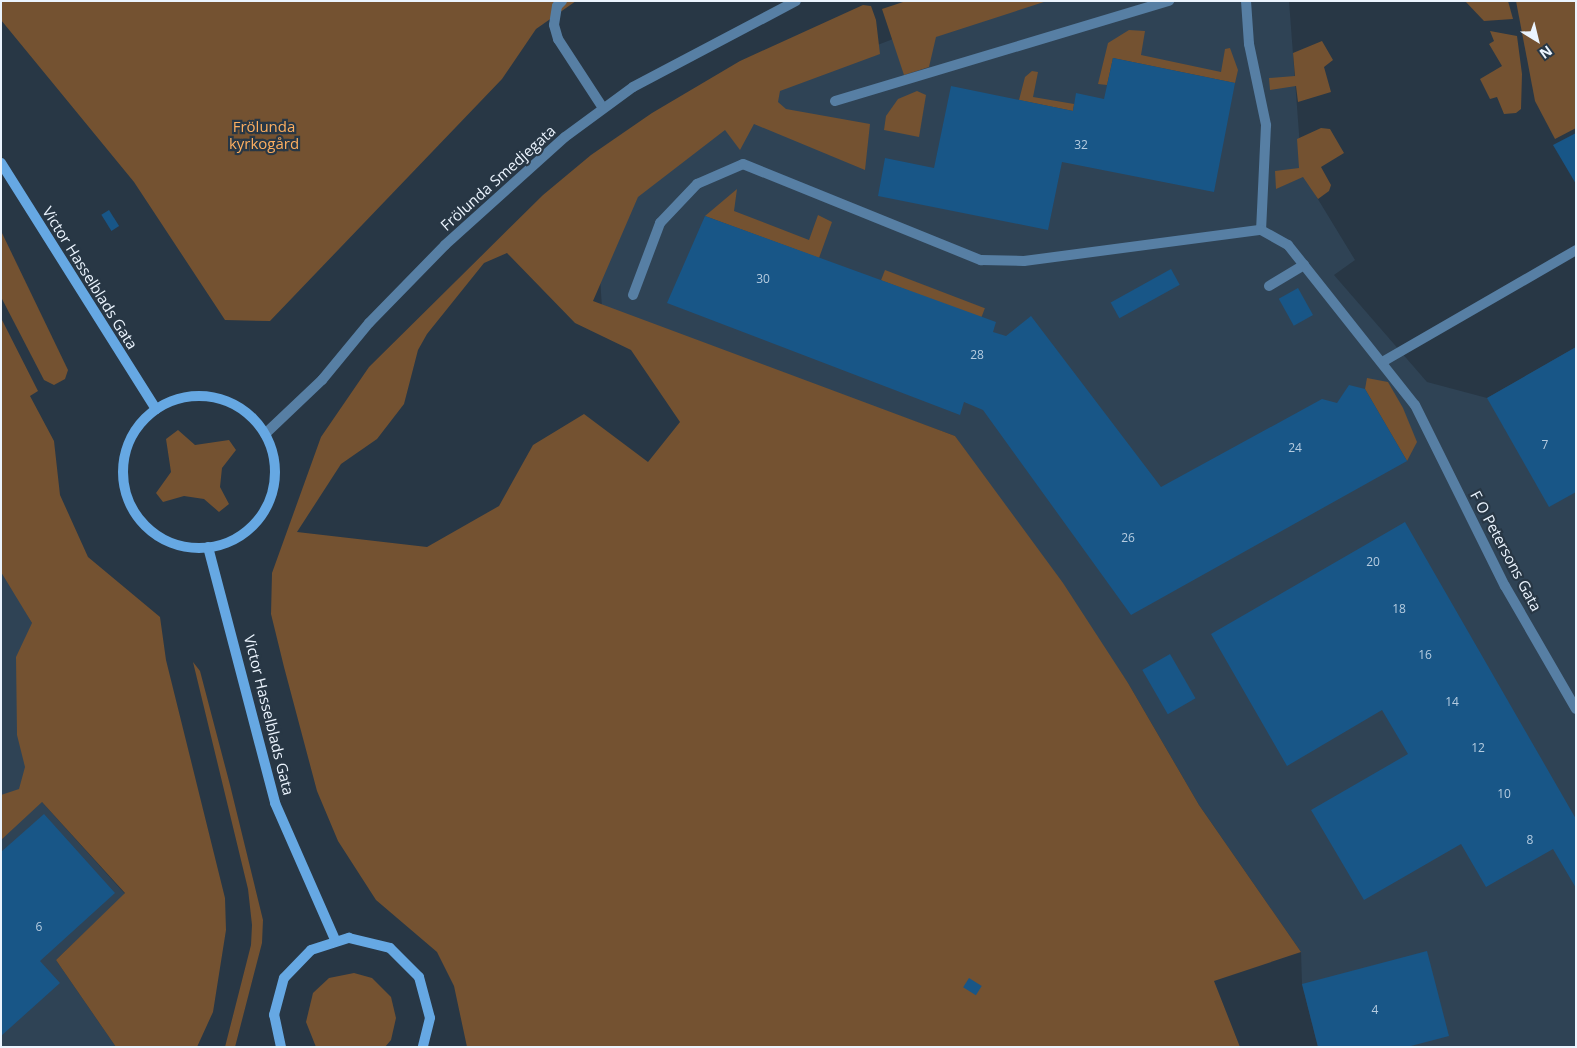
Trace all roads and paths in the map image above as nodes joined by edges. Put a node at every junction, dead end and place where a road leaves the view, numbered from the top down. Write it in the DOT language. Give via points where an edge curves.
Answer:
graph roads {
  1 [pos="562,1"];
  2 [pos="796,1"];
  3 [pos="1169,1"];
  4 [pos="1246,1"];
  5 [pos="835,101"];
  6 [pos="603,108"];
  7 [pos="1,163"];
  8 [pos="1261,230"];
  9 [pos="1576,250"];
  10 [pos="1304,265"];
  11 [pos="1269,286"];
  12 [pos="633,296"];
  13 [pos="1384,361"];
  14 [pos="156,409"];
  15 [pos="265,434"];
  16 [pos="208,547"];
  17 [pos="1576,709"];
  18 [pos="335,940"];
  19 [pos="281,1047"];
  20 [pos="423,1047"];
  1 -- 6 [label="street" via="554,25 558,39"];
  2 -- 6 [label="street, Frölunda Smedjegata" via="682,58"];
  3 -- 5 [label="street"];
  4 -- 8 [label="street" via="1249,44 1266,126"];
  6 -- 15 [label="street, Frölunda Smedjegata" via="445,245 369,323 322,380"];
  7 -- 14 [label="street, Victor Hasselblads Gata"];
  8 -- 10 [label="street, F O Petersons Gata" via="1288,245"];
  8 -- 12 [label="street" via="1024,261 981,260 743,164 697,184 660,222"];
  9 -- 13 [label="street"];
  10 -- 11 [label="street"];
  10 -- 13 [label="street, F O Petersons Gata"];
  13 -- 17 [label="street, F O Petersons Gata" via="1415,405 1506,586"];
  14 -- 15 [label="street" via="185,397 216,398 244,411"];
  14 -- 16 [label="street" via="132,436 125,454 124,481 132,507 156,534 190,547"];
  15 -- 16 [label="street" via="275,477 267,506 249,529"];
  16 -- 18 [label="street, Victor Hasselblads Gata" via="275,803"];
  18 -- 19 [label="street" via="301,958 284,978 274,1015"];
  18 -- 20 [label="street" via="376,942 411,965 429,1003"];
}
